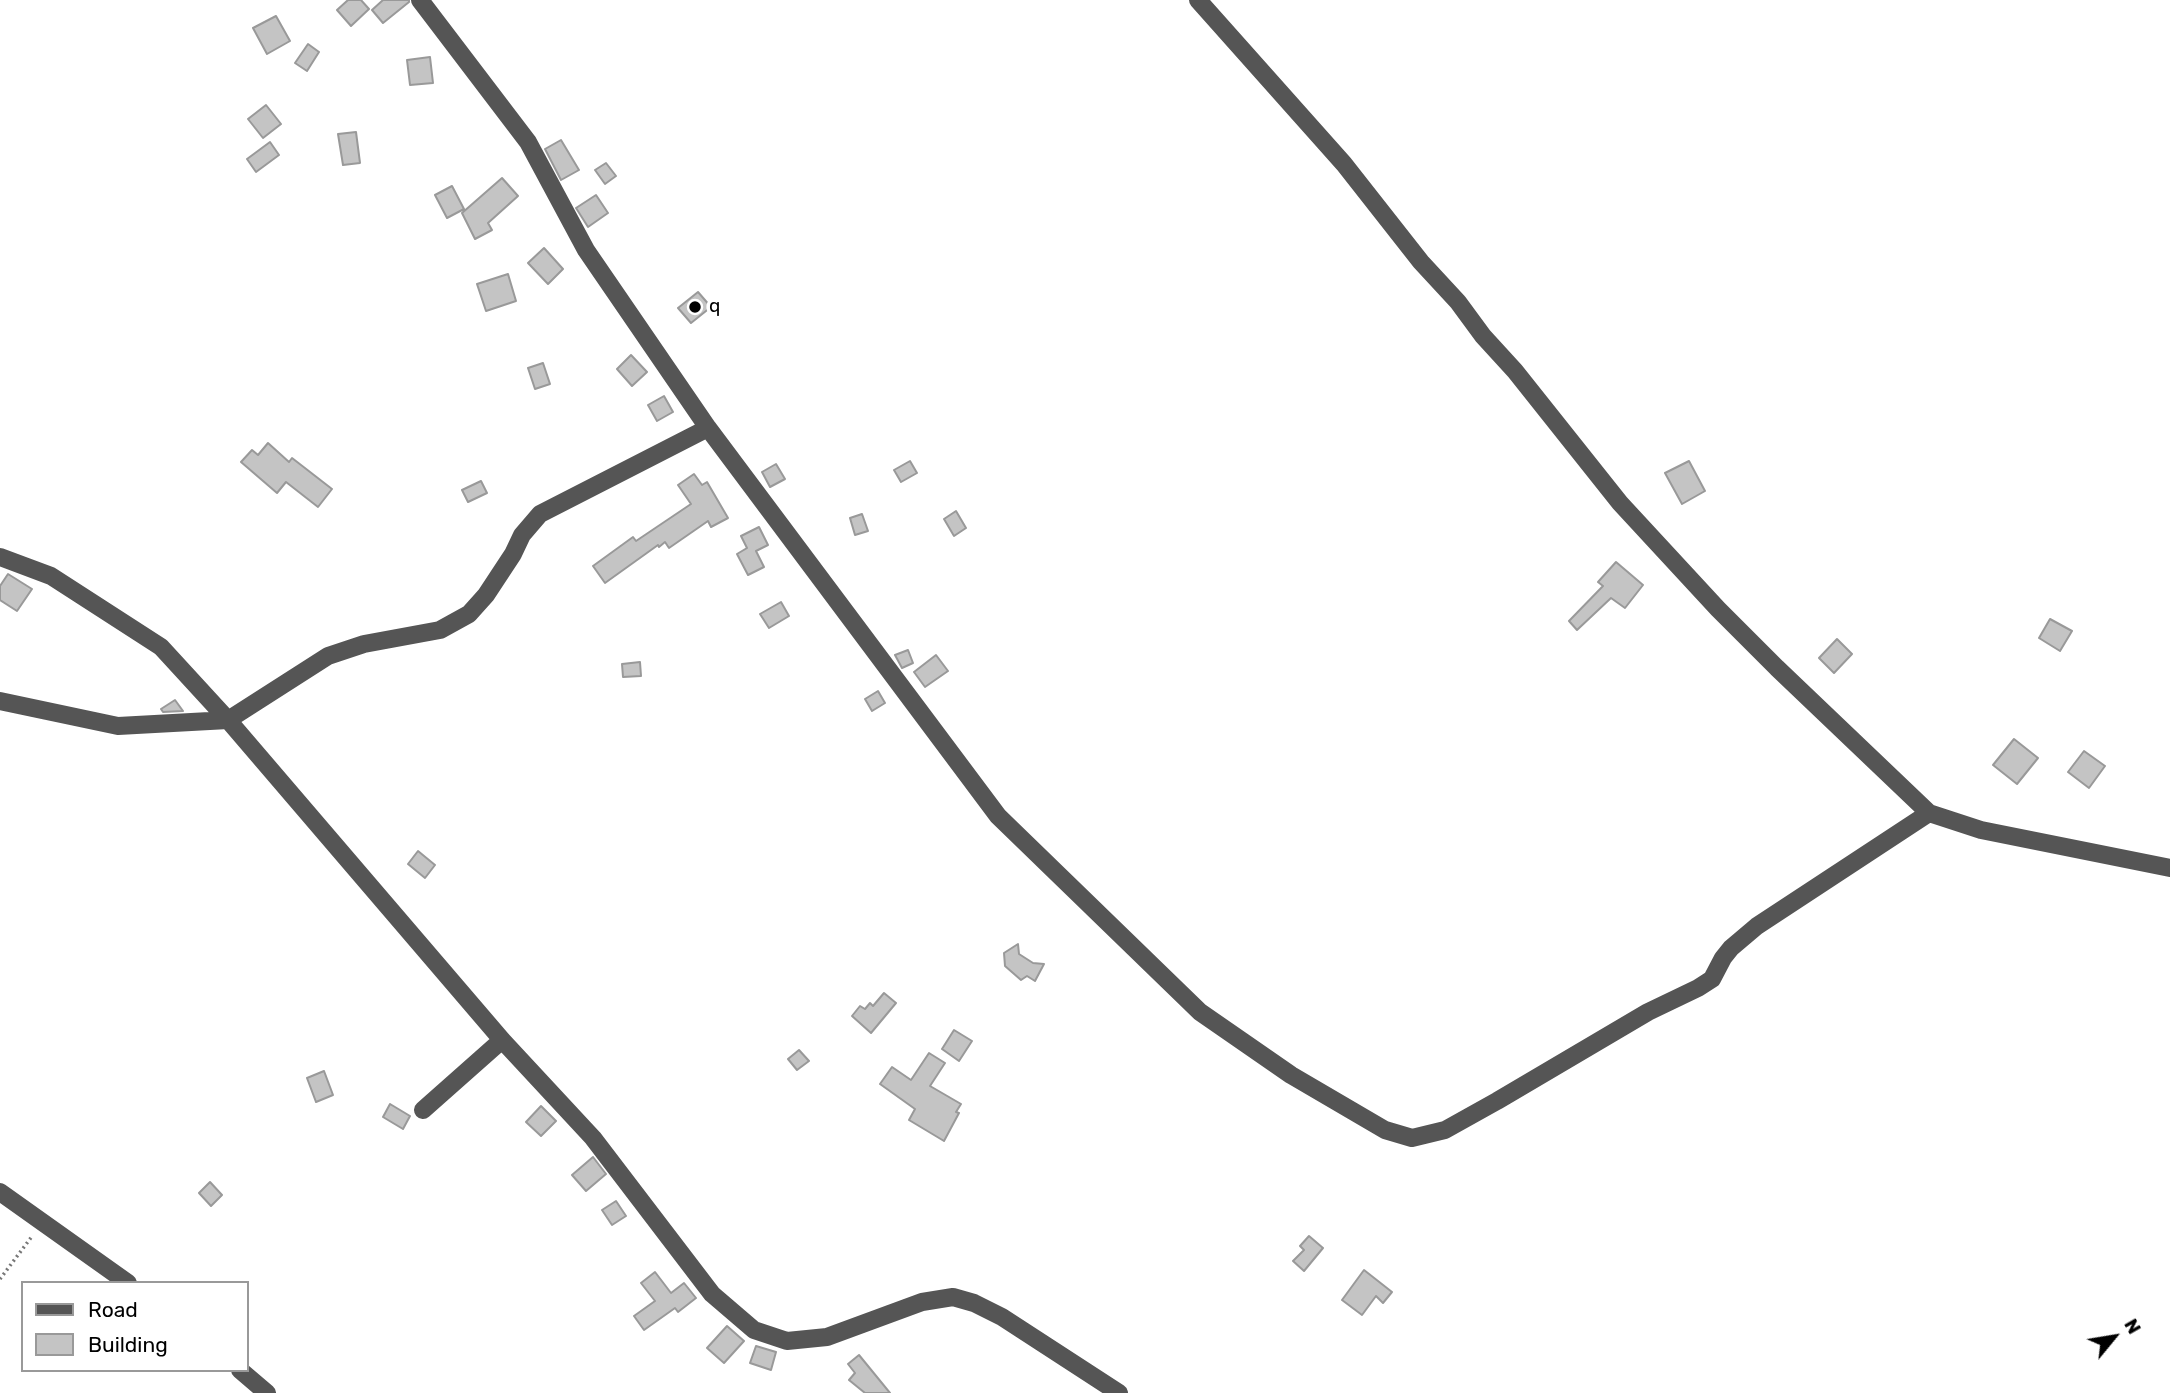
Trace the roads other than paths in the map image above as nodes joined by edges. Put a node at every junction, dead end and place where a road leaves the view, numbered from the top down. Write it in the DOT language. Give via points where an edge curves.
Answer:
graph roads {
  1 [pos="420,0"];
  2 [pos="1198,0"];
  3 [pos="708,428"];
  4 [pos="0,558"];
  5 [pos="0,701"];
  6 [pos="228,720"];
  7 [pos="1929,813"];
  8 [pos="2170,869"];
  9 [pos="502,1040"];
  10 [pos="423,1110"];
  11 [pos="0,1192"];
  12 [pos="125,1281"];
  13 [pos="242,1372"];
  14 [pos="267,1393"];
  15 [pos="1119,1393"];
  1 -- 3 [label="street" via="528,142 586,250"];
  2 -- 7 [label="street" via="1344,164 1620,503 1757,648"];
  3 -- 6 [label="street" via="540,514 469,614 440,630 364,644 328,656"];
  3 -- 7 [label="street" via="998,816 1199,1012 1291,1075 1385,1130 1412,1138 1445,1130 1648,1012 1698,988 1712,979 1723,958 1757,926"];
  4 -- 6 [label="street" via="51,576 161,647"];
  5 -- 6 [label="street" via="118,726"];
  6 -- 9 [label="street"];
  7 -- 8 [label="street" via="1980,830"];
  9 -- 10 [label="street"];
  9 -- 15 [label="street" via="593,1138 712,1294 754,1330 787,1341 827,1337 922,1302 953,1297 1002,1317"];
  11 -- 12 [label="street"];
  13 -- 14 [label="street"];
}
